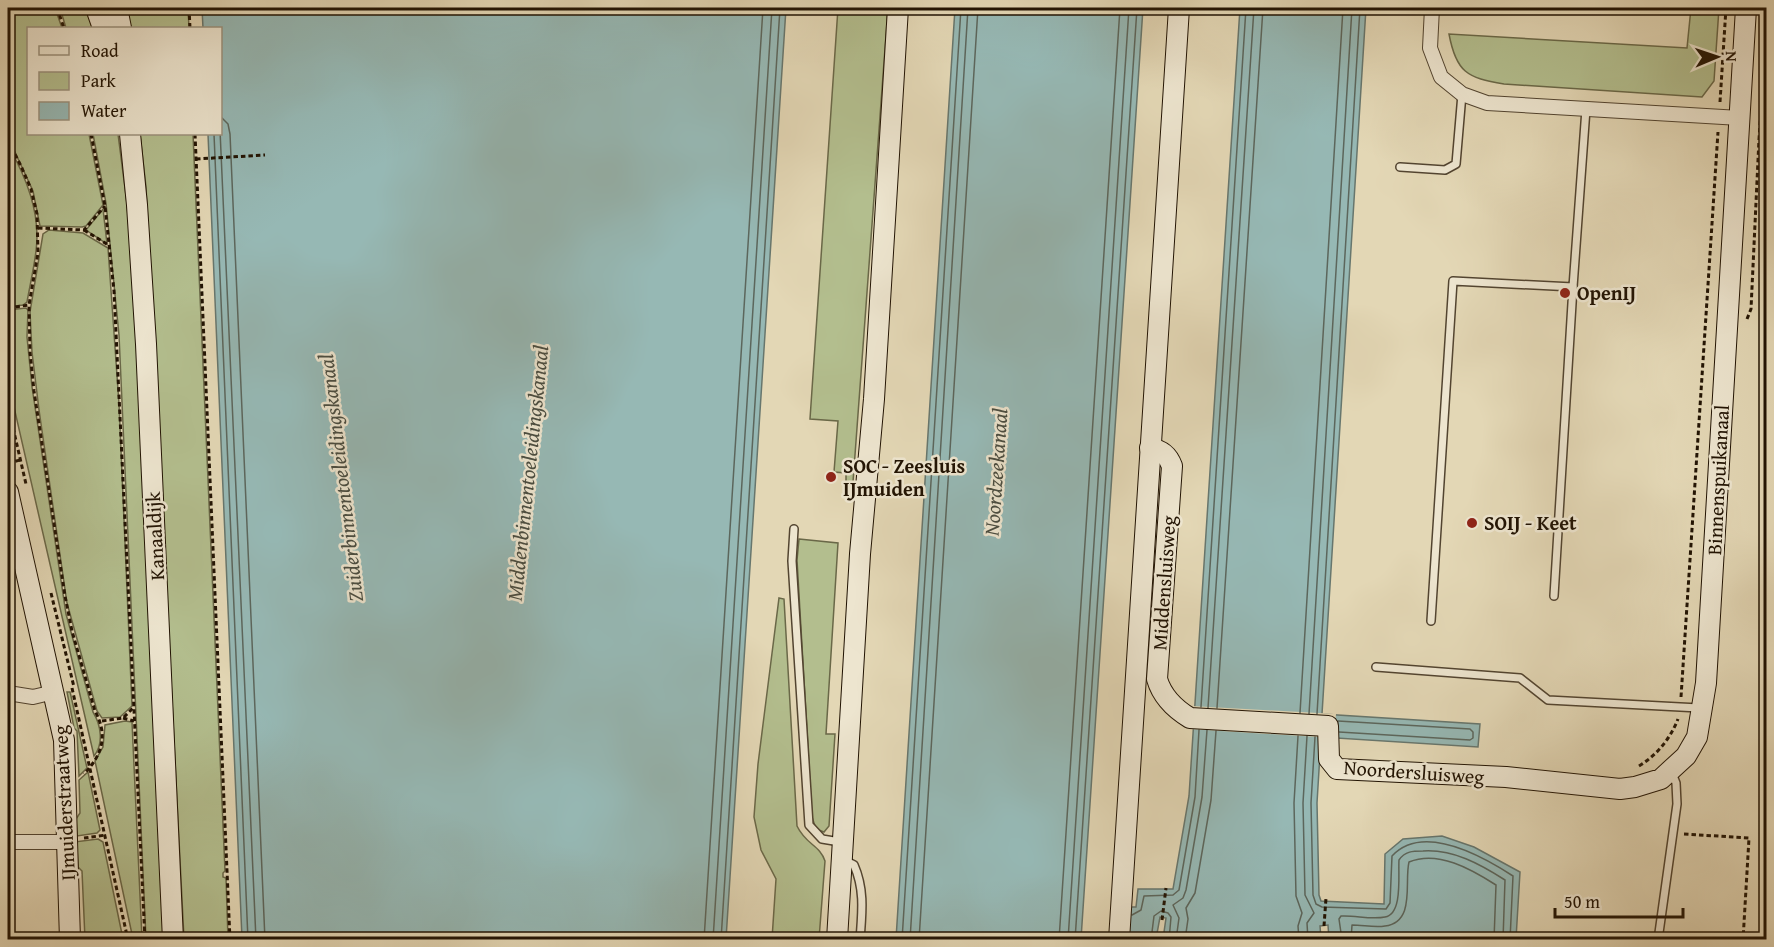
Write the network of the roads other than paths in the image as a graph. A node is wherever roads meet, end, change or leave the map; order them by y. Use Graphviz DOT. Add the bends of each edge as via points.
graph roads {
  1 [pos="96,8"];
  2 [pos="117,8"];
  3 [pos="897,8"];
  4 [pos="1179,8"];
  5 [pos="1432,8"];
  6 [pos="1746,8"];
  7 [pos="103,27"];
  8 [pos="121,27"];
  9 [pos="1462,94"];
  10 [pos="1586,109"];
  11 [pos="1740,118"];
  12 [pos="130,135"];
  13 [pos="1400,167"];
  14 [pos="1573,287"];
  15 [pos="1150,448"];
  16 [pos="8,492"];
  17 [pos="794,529"];
  18 [pos="1554,596"];
  19 [pos="1431,621"];
  20 [pos="1376,667"];
  21 [pos="54,692"];
  22 [pos="8,693"];
  23 [pos="1703,709"];
  24 [pos="1190,718"];
  25 [pos="1671,771"];
  26 [pos="8,842"];
  27 [pos="67,842"];
  28 [pos="842,851"];
  29 [pos="70,939"];
  30 [pos="173,939"];
  31 [pos="837,939"];
  32 [pos="860,939"];
  33 [pos="1119,939"];
  34 [pos="1658,939"];
  1 -- 7 [label="street"];
  2 -- 8 [label="street"];
  3 -- 28 [label="street"];
  4 -- 15 [label="street"];
  5 -- 9 [label="street" via="1430,48 1441,77"];
  6 -- 11 [label="street, Binnenspuikanaal"];
  9 -- 10 [label="street" via="1487,103"];
  9 -- 13 [label="lane" via="1456,164 1445,170"];
  10 -- 11 [label="street"];
  10 -- 14 [label="lane"];
  11 -- 23 [label="street, Binnenspuikanaal"];
  12 -- 30 [label="street, Kanaaldijk" via="146,344"];
  14 -- 18 [label="lane"];
  14 -- 19 [label="lane" via="1453,281"];
  15 -- 24 [label="street, Middensluisweg" via="1164,453 1172,466 1157,679 1160,690"];
  15 -- 33 [label="street"];
  16 -- 21 [label="street, IJmuiderstraatweg"];
  17 -- 28 [label="lane" via="792,561 809,825"];
  20 -- 23 [label="lane" via="1520,678 1548,700"];
  21 -- 22 [label="street" via="33,697"];
  21 -- 27 [label="street, IJmuiderstraatweg" via="64,740"];
  23 -- 25 [label="street, Binnenspuikanaal" via="1697,737"];
  24 -- 25 [label="street, Noordersluisweg" via="1328,726 1329,759 1337,769 1506,777 1620,789 1647,784"];
  25 -- 34 [label="lane" via="1677,795"];
  26 -- 27 [label="street"];
  27 -- 29 [label="street, IJmuiderstraatweg"];
  28 -- 31 [label="street"];
  28 -- 32 [label="lane" via="861,881"];
}
